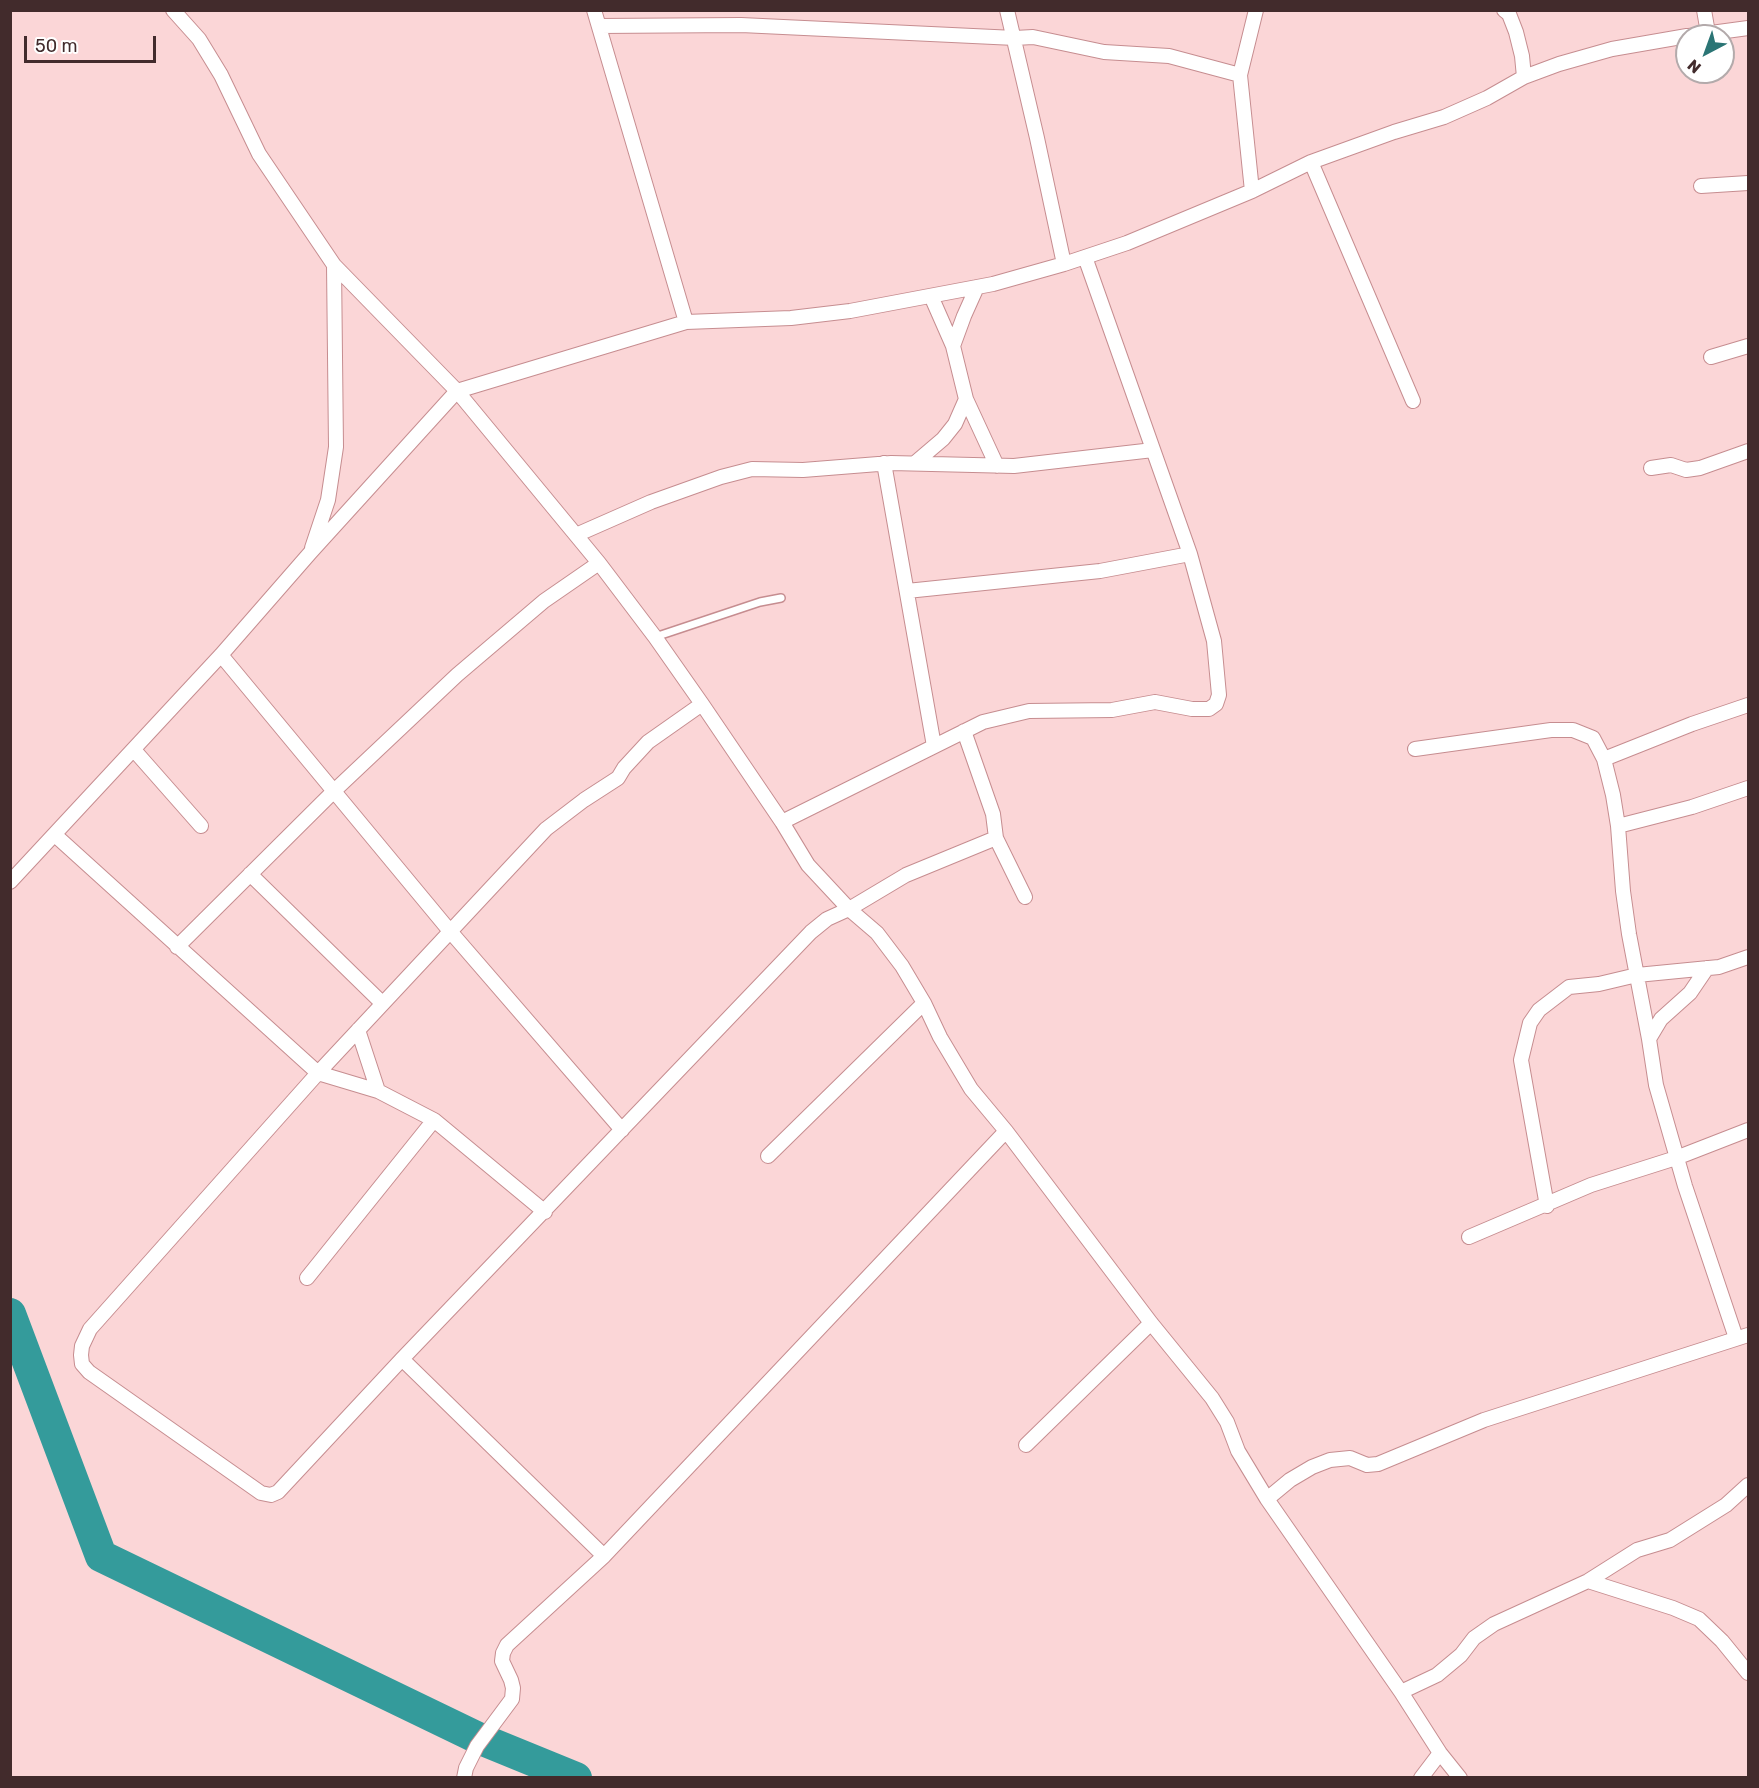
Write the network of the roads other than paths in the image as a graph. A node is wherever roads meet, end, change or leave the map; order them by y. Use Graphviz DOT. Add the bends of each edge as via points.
graph roads {
  1 [pos="594,10"];
  2 [pos="1007,10"];
  3 [pos="1256,10"];
  4 [pos="1504,10"];
  5 [pos="174,11"];
  6 [pos="599,26"];
  7 [pos="1015,38"];
  8 [pos="1675,38"];
  9 [pos="1240,75"];
  10 [pos="1524,77"];
  11 [pos="1311,162"];
  12 [pos="1749,183"];
  13 [pos="1701,186"];
  14 [pos="1252,191"];
  15 [pos="1085,257"];
  16 [pos="1064,264"];
  17 [pos="334,266"];
  18 [pos="977,287"];
  19 [pos="931,296"];
  20 [pos="686,322"];
  21 [pos="953,346"];
  22 [pos="1749,346"];
  23 [pos="1711,357"];
  24 [pos="457,391"];
  25 [pos="966,399"];
  26 [pos="1413,401"];
  27 [pos="1153,450"];
  28 [pos="1749,451"];
  29 [pos="916,462"];
  30 [pos="884,463"];
  31 [pos="997,466"];
  32 [pos="1652,468"];
  33 [pos="576,535"];
  34 [pos="310,553"];
  35 [pos="1190,554"];
  36 [pos="599,563"];
  37 [pos="907,591"];
  38 [pos="781,598"];
  39 [pos="655,637"];
  40 [pos="221,655"];
  41 [pos="702,704"];
  42 [pos="1749,705"];
  43 [pos="964,731"];
  44 [pos="934,746"];
  45 [pos="1414,748"];
  46 [pos="134,750"];
  47 [pos="1604,759"];
  48 [pos="1749,788"];
  49 [pos="334,791"];
  50 [pos="782,822"];
  51 [pos="201,826"];
  52 [pos="1618,826"];
  53 [pos="55,835"];
  54 [pos="996,838"];
  55 [pos="250,874"];
  56 [pos="10,882"];
  57 [pos="1025,897"];
  58 [pos="849,909"];
  59 [pos="449,930"];
  60 [pos="177,947"];
  61 [pos="1749,957"];
  62 [pos="1707,968"];
  63 [pos="1637,975"];
  64 [pos="382,1003"];
  65 [pos="924,1003"];
  66 [pos="358,1030"];
  67 [pos="1649,1038"];
  68 [pos="318,1073"];
  69 [pos="378,1091"];
  70 [pos="434,1120"];
  71 [pos="622,1130"];
  72 [pos="1749,1130"];
  73 [pos="1006,1131"];
  74 [pos="768,1156"];
  75 [pos="1676,1158"];
  76 [pos="1547,1206"];
  77 [pos="545,1212"];
  78 [pos="1469,1237"];
  79 [pos="307,1278"];
  80 [pos="1151,1323"];
  81 [pos="1742,1337"];
  82 [pos="402,1359"];
  83 [pos="1026,1445"];
  84 [pos="1749,1485"];
  85 [pos="1267,1499"];
  86 [pos="604,1556"];
  87 [pos="1587,1581"];
  88 [pos="1749,1673"];
  89 [pos="1401,1692"];
  90 [pos="1440,1753"];
  91 [pos="464,1778"];
  92 [pos="1422,1778"];
  93 [pos="1460,1778"];
  1 -- 6 [label="street"];
  2 -- 7 [label="street"];
  3 -- 9 [label="street"];
  4 -- 10 [label="street" via="1516,32"];
  5 -- 17 [label="street" via="200,39 259,154"];
  6 -- 7 [label="street" via="741,25"];
  6 -- 20 [label="street"];
  7 -- 9 [label="street" via="1033,37 1104,52 1169,56"];
  7 -- 16 [label="street"];
  8 -- 10 [label="street" via="1612,50"];
  9 -- 14 [label="street"];
  10 -- 11 [label="street" via="1444,117"];
  11 -- 14 [label="street"];
  11 -- 26 [label="street"];
  12 -- 13 [label="street"];
  14 -- 15 [label="street"];
  15 -- 16 [label="street"];
  15 -- 27 [label="street"];
  16 -- 18 [label="street"];
  17 -- 24 [label="street"];
  17 -- 34 [label="street" via="336,447 328,500"];
  18 -- 19 [label="street"];
  18 -- 21 [label="street"];
  19 -- 20 [label="street" via="791,318"];
  19 -- 21 [label="street"];
  20 -- 24 [label="street"];
  21 -- 25 [label="street"];
  22 -- 23 [label="street"];
  24 -- 33 [label="street"];
  24 -- 34 [label="street"];
  25 -- 29 [label="street" via="955,424"];
  25 -- 31 [label="street"];
  27 -- 31 [label="street"];
  27 -- 35 [label="street"];
  28 -- 32 [label="street" via="1700,468"];
  29 -- 30 [label="street"];
  29 -- 31 [label="street"];
  30 -- 33 [label="street" via="803,470 752,469 651,502"];
  30 -- 37 [label="street"];
  33 -- 36 [label="street"];
  34 -- 40 [label="street"];
  35 -- 37 [label="street" via="1101,572"];
  35 -- 43 [label="street" via="1214,641 1219,695 1216,704 1209,709 1155,702 1112,710 1029,711 983,722"];
  36 -- 39 [label="street"];
  36 -- 49 [label="street" via="544,601 466,668"];
  37 -- 44 [label="street"];
  38 -- 39 [label="lane"];
  39 -- 41 [label="street"];
  40 -- 46 [label="street"];
  40 -- 49 [label="street"];
  41 -- 50 [label="street"];
  41 -- 59 [label="street" via="648,742 618,778 546,829"];
  42 -- 47 [label="street"];
  43 -- 44 [label="street"];
  43 -- 54 [label="street" via="993,814"];
  44 -- 50 [label="street"];
  45 -- 47 [label="street" via="1573,730 1593,738"];
  46 -- 51 [label="street"];
  46 -- 53 [label="street"];
  47 -- 52 [label="street"];
  48 -- 52 [label="street"];
  49 -- 55 [label="street"];
  49 -- 59 [label="street"];
  50 -- 58 [label="street" via="808,865"];
  52 -- 63 [label="street" via="1623,891"];
  53 -- 56 [label="street"];
  53 -- 60 [label="street"];
  54 -- 57 [label="street"];
  54 -- 58 [label="street" via="906,875"];
  55 -- 60 [label="street"];
  55 -- 64 [label="street"];
  58 -- 65 [label="street" via="877,933"];
  58 -- 71 [label="street" via="827,919 811,933"];
  59 -- 64 [label="street"];
  59 -- 71 [label="street"];
  60 -- 68 [label="street"];
  61 -- 62 [label="street"];
  62 -- 63 [label="street"];
  62 -- 67 [label="street" via="1690,993 1660,1019"];
  63 -- 67 [label="street"];
  63 -- 76 [label="street" via="1569,987 1539,1010 1530,1023 1521,1060"];
  64 -- 66 [label="street"];
  65 -- 73 [label="street" via="971,1089"];
  65 -- 74 [label="street"];
  66 -- 68 [label="street"];
  66 -- 69 [label="street"];
  67 -- 75 [label="street" via="1656,1085"];
  68 -- 69 [label="street"];
  68 -- 82 [label="street" via="90,1329 82,1346 82,1364 104,1384 261,1494 271,1495 290,1480"];
  69 -- 70 [label="street"];
  70 -- 77 [label="street"];
  70 -- 79 [label="street"];
  71 -- 77 [label="street"];
  72 -- 75 [label="street"];
  73 -- 80 [label="street"];
  73 -- 86 [label="street"];
  75 -- 76 [label="street" via="1591,1185"];
  75 -- 81 [label="street"];
  76 -- 78 [label="street"];
  77 -- 82 [label="street"];
  80 -- 83 [label="street"];
  80 -- 85 [label="street" via="1212,1398"];
  81 -- 85 [label="street" via="1484,1420 1377,1464 1367,1465 1350,1458 1330,1460 1290,1480"];
  82 -- 86 [label="street"];
  84 -- 87 [label="street" via="1701,1522 1670,1540 1637,1550"];
  85 -- 89 [label="street"];
  86 -- 91 [label="street" via="507,1646 502,1661 511,1680 512,1699 477,1746"];
  87 -- 88 [label="street" via="1699,1619"];
  87 -- 89 [label="street" via="1494,1623 1437,1675"];
  89 -- 90 [label="street"];
  90 -- 92 [label="street"];
  90 -- 93 [label="street"];
}
